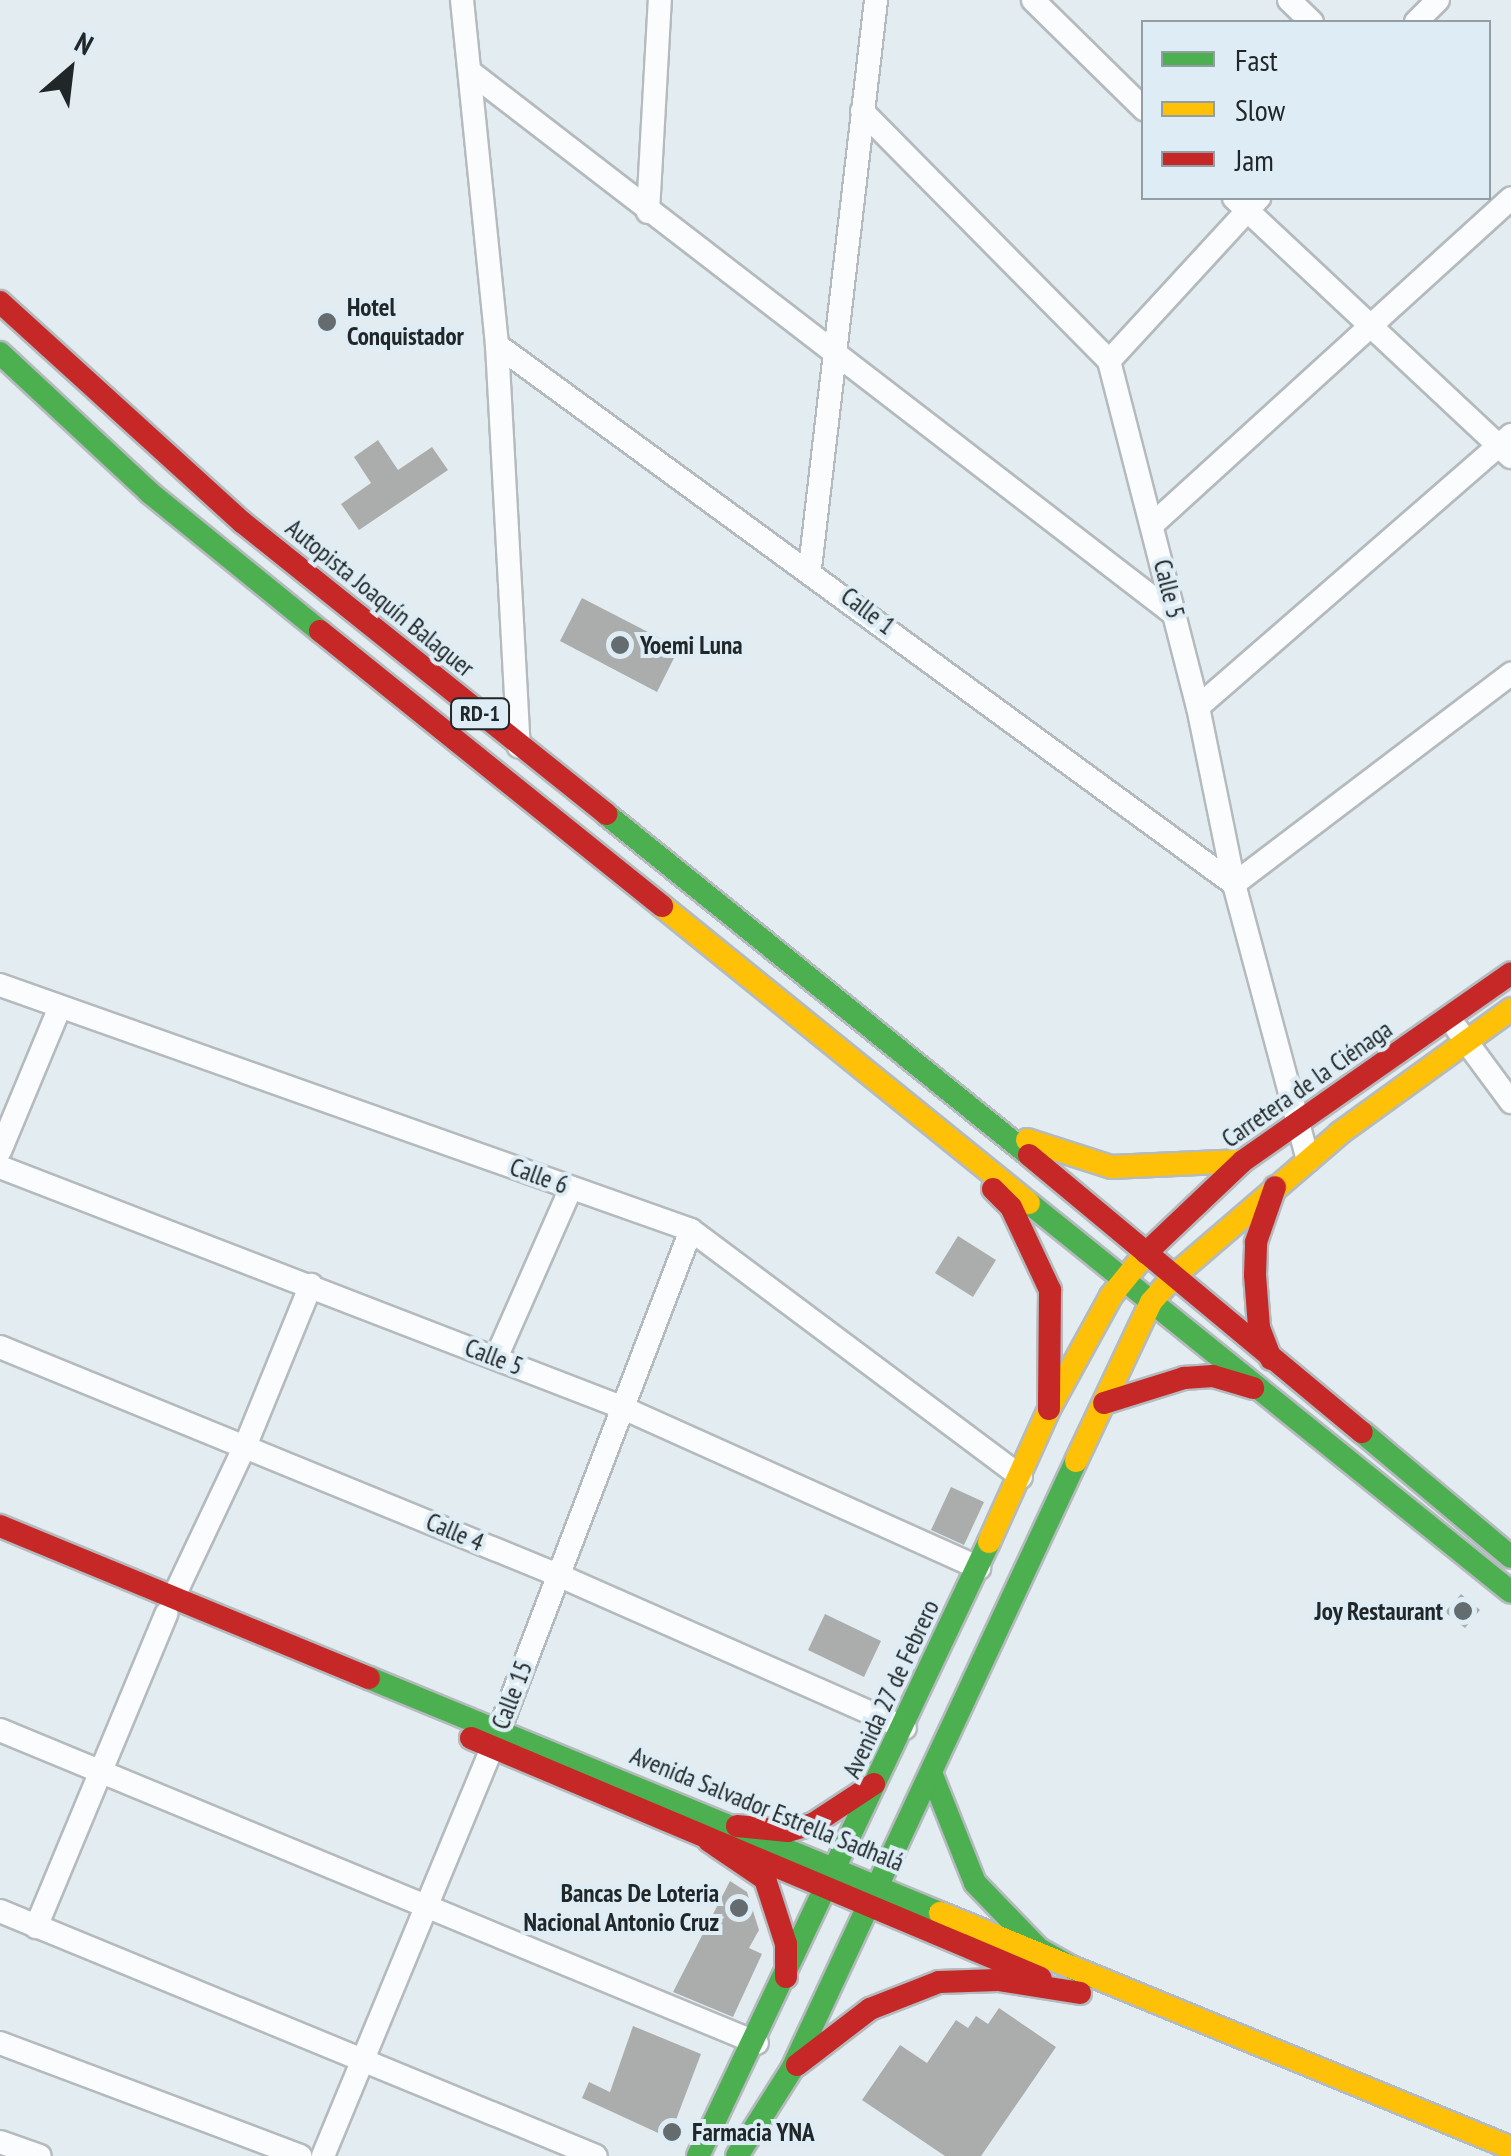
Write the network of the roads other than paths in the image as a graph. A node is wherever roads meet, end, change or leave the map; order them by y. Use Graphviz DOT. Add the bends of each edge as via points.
graph roads {
  1 [pos="462,0"];
  2 [pos="660,0"];
  3 [pos="876,0"];
  4 [pos="1033,0"];
  5 [pos="1289,0"];
  6 [pos="1438,0"];
  7 [pos="1310,20"];
  8 [pos="1418,20"];
  9 [pos="472,74"];
  10 [pos="1141,106"];
  11 [pos="862,111"];
  12 [pos="1511,198"];
  13 [pos="1246,202"];
  14 [pos="648,212"];
  15 [pos="0,302"];
  16 [pos="1370,326"];
  17 [pos="497,345"];
  18 [pos="0,353"];
  19 [pos="836,354"];
  20 [pos="1109,360"];
  21 [pos="1507,446"];
  22 [pos="1152,524"];
  23 [pos="810,568"];
  24 [pos="1175,615"];
  25 [pos="1511,674"];
  26 [pos="1198,707"];
  27 [pos="519,746"];
  28 [pos="1234,884"];
  29 [pos="1511,973"];
  30 [pos="0,985"];
  31 [pos="60,1007"];
  32 [pos="1511,1010"];
  33 [pos="1449,1018"];
  34 [pos="1466,1043"];
  35 [pos="882,1082"];
  36 [pos="1511,1102"];
  37 [pos="974,1109"];
  38 [pos="1296,1123"];
  39 [pos="0,1150"];
  40 [pos="1308,1160"];
  41 [pos="1243,1161"];
  42 [pos="0,1167"];
  43 [pos="1275,1187"];
  44 [pos="571,1188"];
  45 [pos="692,1230"];
  46 [pos="1146,1253"];
  47 [pos="1174,1276"];
  48 [pos="1123,1279"];
  49 [pos="311,1285"];
  50 [pos="1151,1302"];
  51 [pos="0,1348"];
  52 [pos="496,1358"];
  53 [pos="1271,1359"];
  54 [pos="1264,1391"];
  55 [pos="1104,1403"];
  56 [pos="621,1407"];
  57 [pos="1048,1408"];
  58 [pos="246,1444"];
  59 [pos="1020,1477"];
  60 [pos="0,1526"];
  61 [pos="0,1547"];
  62 [pos="1511,1557"];
  63 [pos="979,1568"];
  64 [pos="558,1575"];
  65 [pos="1511,1592"];
  66 [pos="170,1605"];
  67 [pos="905,1728"];
  68 [pos="0,1730"];
  69 [pos="496,1738"];
  70 [pos="104,1770"];
  71 [pos="932,1775"];
  72 [pos="879,1780"];
  73 [pos="737,1826"];
  74 [pos="709,1840"];
  75 [pos="839,1866"];
  76 [pos="880,1884"];
  77 [pos="827,1892"];
  78 [pos="426,1904"];
  79 [pos="868,1908"];
  80 [pos="0,1912"];
  81 [pos="36,1927"];
  82 [pos="786,1978"];
  83 [pos="1084,1985"];
  84 [pos="0,2043"];
  85 [pos="757,2043"];
  86 [pos="360,2057"];
  87 [pos="792,2069"];
  88 [pos="0,2142"];
  89 [pos="1511,2148"];
  90 [pos="40,2156"];
  91 [pos="300,2156"];
  92 [pos="323,2156"];
  93 [pos="596,2156"];
  94 [pos="698,2156"];
  95 [pos="738,2156"];
  96 [pos="1479,2156"];
  1 -- 9 [label="street"];
  2 -- 14 [label="street"];
  3 -- 11 [label="street"];
  4 -- 10 [label="street"];
  5 -- 7 [label="street"];
  6 -- 8 [label="street"];
  9 -- 14 [label="street"];
  9 -- 17 [label="street"];
  11 -- 19 [label="street"];
  11 -- 20 [label="street"];
  12 -- 16 [label="street"];
  13 -- 16 [label="street"];
  13 -- 20 [label="street"];
  14 -- 19 [label="street"];
  15 -- 27 [label="main road, Autopista Joaquín Balaguer / RD-1" via="155,448"];
  16 -- 21 [label="street"];
  16 -- 22 [label="street"];
  17 -- 23 [label="street, Calle 1"];
  17 -- 27 [label="street"];
  18 -- 35 [label="main road, RD-1" via="150,493"];
  19 -- 23 [label="street"];
  19 -- 24 [label="street"];
  20 -- 22 [label="street, Calle 5"];
  21 -- 26 [label="street"];
  22 -- 24 [label="street, Calle 5"];
  23 -- 28 [label="street, Calle 1"];
  24 -- 26 [label="street, Calle 5"];
  25 -- 28 [label="street"];
  26 -- 28 [label="street, Calle 5"];
  27 -- 37 [label="main road, Autopista Joaquín Balaguer / RD-1"];
  28 -- 38 [label="street, Calle 5"];
  29 -- 33 [label="main road, Carretera de la Ciénaga"];
  30 -- 31 [label="street, Calle 6"];
  31 -- 39 [label="street"];
  31 -- 44 [label="street, Calle 6"];
  32 -- 34 [label="main road"];
  33 -- 34 [label="street"];
  33 -- 38 [label="main road, Carretera de la Ciénaga"];
  34 -- 36 [label="street"];
  34 -- 40 [label="main road"];
  35 -- 48 [label="main road"];
  35 -- 57 [label="main road" via="1010,1206 1050,1290"];
  37 -- 41 [label="main road" via="1086,1163 1146,1168"];
  37 -- 46 [label="main road"];
  38 -- 40 [label="street, Calle 5"];
  38 -- 41 [label="main road, Carretera de la Ciénaga"];
  40 -- 43 [label="main road"];
  41 -- 46 [label="main road, Carretera de la Ciénaga"];
  42 -- 49 [label="street, Calle 5"];
  43 -- 47 [label="main road"];
  43 -- 53 [label="main road" via="1256,1242 1255,1275 1259,1327"];
  44 -- 45 [label="street, Calle 6"];
  44 -- 52 [label="street"];
  45 -- 56 [label="street, Calle 15"];
  45 -- 59 [label="street, Calle 6"];
  46 -- 47 [label="main road"];
  46 -- 48 [label="main road, Avenida 27 de Febrero"];
  47 -- 50 [label="main road"];
  47 -- 53 [label="main road"];
  48 -- 50 [label="main road"];
  48 -- 57 [label="main road, Avenida 27 de Febrero"];
  49 -- 52 [label="street, Calle 5"];
  49 -- 58 [label="street"];
  50 -- 54 [label="main road"];
  50 -- 55 [label="main road"];
  51 -- 58 [label="street, Calle 4"];
  52 -- 56 [label="street, Calle 5"];
  53 -- 62 [label="main road"];
  54 -- 55 [label="main road" via="1213,1376 1155,1382"];
  54 -- 65 [label="main road"];
  55 -- 71 [label="main road"];
  56 -- 63 [label="street, Calle 5"];
  56 -- 64 [label="street, Calle 15"];
  57 -- 59 [label="main road, Avenida 27 de Febrero"];
  58 -- 64 [label="street, Calle 4"];
  58 -- 66 [label="street"];
  59 -- 63 [label="main road, Avenida 27 de Febrero"];
  60 -- 66 [label="main road, Avenida Salvador Estrella Sadhalá"];
  61 -- 66 [label="main road, Avenida Salvador Estrella Sadhalá"];
  63 -- 67 [label="main road, Avenida 27 de Febrero"];
  64 -- 67 [label="street, Calle 4"];
  64 -- 69 [label="street, Calle 15"];
  66 -- 69 [label="main road, Avenida Salvador Estrella Sadhalá"];
  66 -- 70 [label="street"];
  67 -- 72 [label="main road, Avenida 27 de Febrero"];
  68 -- 70 [label="street"];
  69 -- 73 [label="main road, Avenida Salvador Estrella Sadhalá"];
  69 -- 74 [label="main road, Avenida Salvador Estrella Sadhalá"];
  69 -- 78 [label="street, Calle 15"];
  70 -- 78 [label="street"];
  70 -- 81 [label="street"];
  71 -- 76 [label="main road"];
  71 -- 83 [label="main road" via="975,1883"];
  72 -- 73 [label="main road" via="813,1824 788,1831"];
  72 -- 75 [label="main road, Avenida 27 de Febrero"];
  73 -- 75 [label="main road, Avenida Salvador Estrella Sadhalá"];
  74 -- 77 [label="main road, Avenida Salvador Estrella Sadhalá"];
  74 -- 82 [label="main road" via="764,1880 786,1944"];
  75 -- 76 [label="main road, Avenida Salvador Estrella Sadhalá"];
  75 -- 77 [label="main road, Avenida 27 de Febrero"];
  76 -- 79 [label="main road"];
  76 -- 83 [label="main road, Avenida Salvador Estrella Sadhalá"];
  77 -- 79 [label="main road, Avenida Salvador Estrella Sadhalá"];
  77 -- 82 [label="main road, Avenida 27 de Febrero"];
  78 -- 85 [label="street"];
  78 -- 86 [label="street, Calle 15"];
  79 -- 83 [label="main road, Avenida Salvador Estrella Sadhalá"];
  79 -- 87 [label="main road"];
  80 -- 81 [label="street"];
  81 -- 86 [label="street"];
  82 -- 85 [label="main road, Avenida 27 de Febrero"];
  83 -- 87 [label="main road" via="940,1982 870,2009"];
  83 -- 89 [label="main road, Avenida Salvador Estrella Sadhalá"];
  83 -- 96 [label="main road, Avenida Salvador Estrella Sadhalá"];
  84 -- 91 [label="street"];
  85 -- 94 [label="main road, Avenida 27 de Febrero"];
  86 -- 92 [label="street, Calle 15"];
  86 -- 93 [label="street"];
  87 -- 95 [label="main road"];
  88 -- 90 [label="street"];
}
